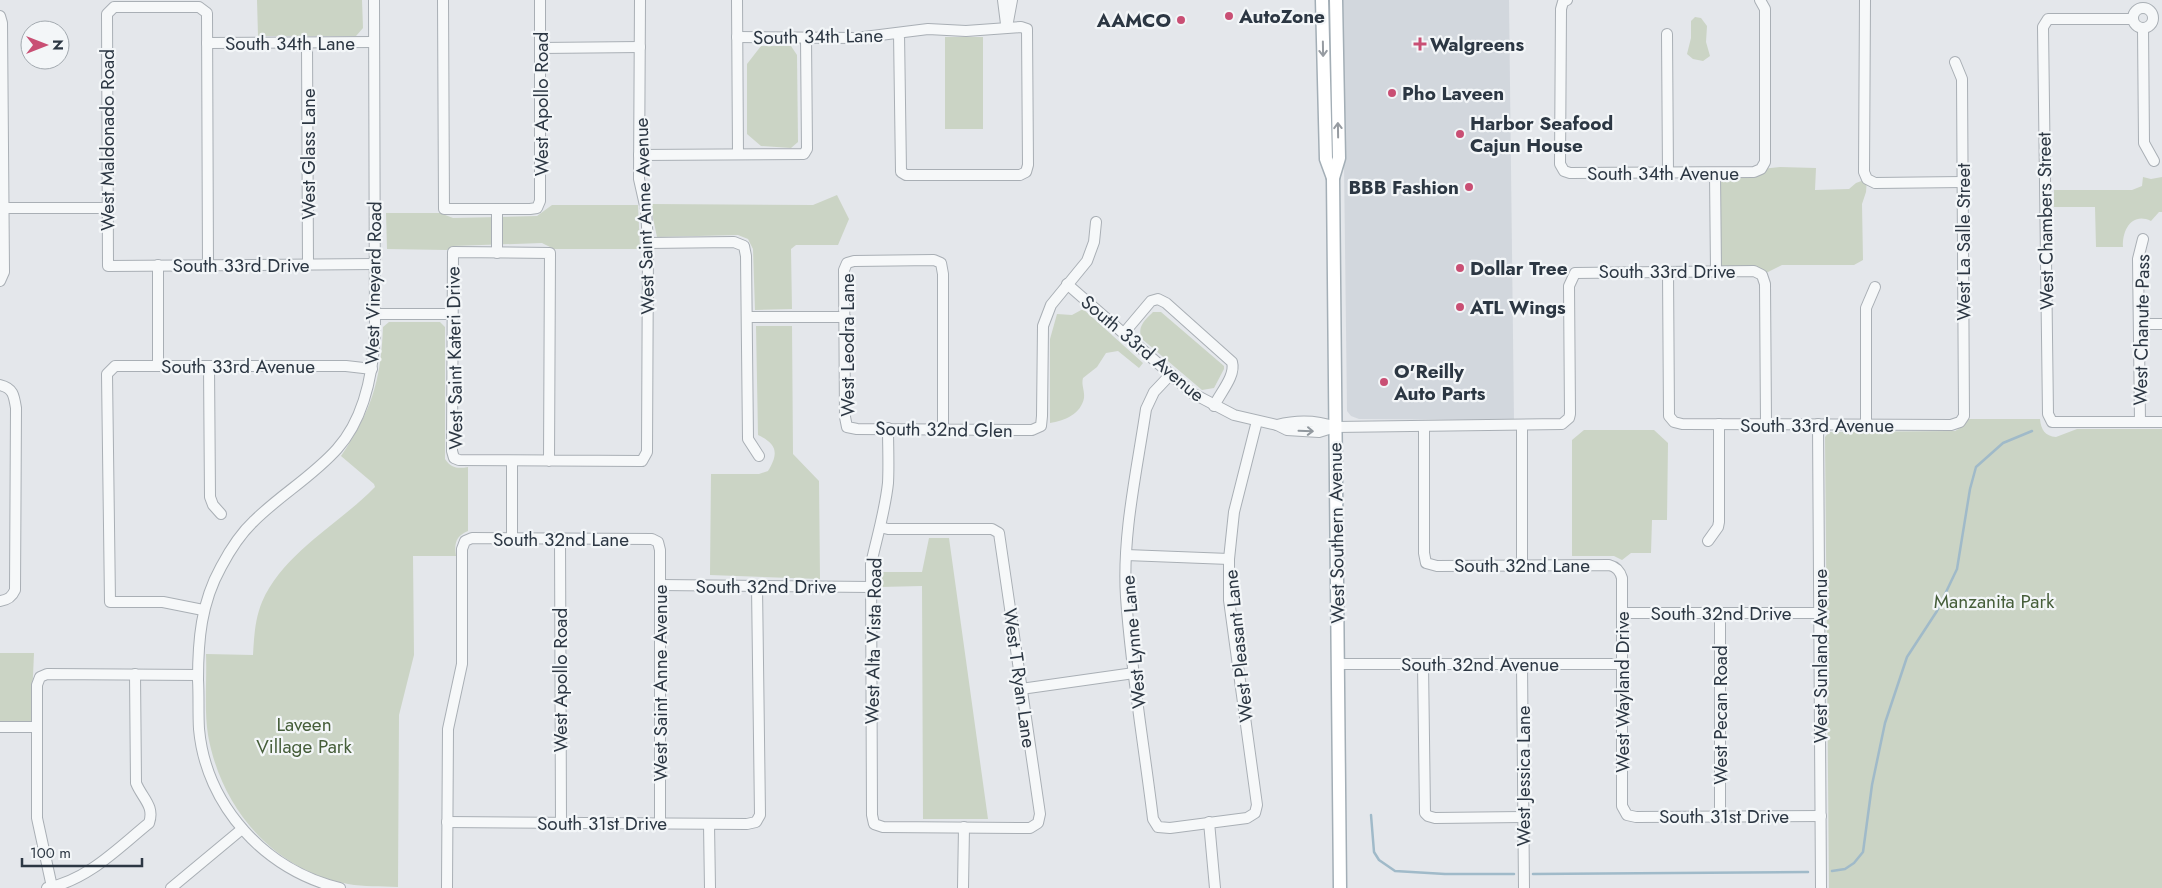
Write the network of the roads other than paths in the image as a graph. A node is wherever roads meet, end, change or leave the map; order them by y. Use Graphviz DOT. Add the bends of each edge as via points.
graph roads {
  1 [pos="374,0"];
  2 [pos="444,0"];
  3 [pos="540,0"];
  4 [pos="640,0"];
  5 [pos="737,0"];
  6 [pos="1003,0"];
  7 [pos="1012,0"];
  8 [pos="1322,0"];
  9 [pos="1336,0"];
  10 [pos="1760,0"];
  11 [pos="1865,0"];
  12 [pos="1565,1"];
  13 [pos="162,3"];
  14 [pos="2136,10"];
  15 [pos="2153,12"];
  16 [pos="107,14"];
  17 [pos="0,16"];
  18 [pos="1007,27"];
  19 [pos="2143,28"];
  20 [pos="899,33"];
  21 [pos="1667,34"];
  22 [pos="737,37"];
  23 [pos="806,38"];
  24 [pos="374,42"];
  25 [pos="207,43"];
  26 [pos="307,43"];
  27 [pos="640,46"];
  28 [pos="541,48"];
  29 [pos="1954,62"];
  30 [pos="1,108"];
  31 [pos="738,154"];
  32 [pos="639,155"];
  33 [pos="2154,160"];
  34 [pos="1668,174"];
  35 [pos="1715,174"];
  36 [pos="1333,178"];
  37 [pos="1963,182"];
  38 [pos="2,208"];
  39 [pos="106,208"];
  40 [pos="497,209"];
  41 [pos="1096,222"];
  42 [pos="2143,239"];
  43 [pos="648,243"];
  44 [pos="496,253"];
  45 [pos="308,264"];
  46 [pos="375,264"];
  47 [pos="158,265"];
  48 [pos="208,265"];
  49 [pos="108,266"];
  50 [pos="1716,271"];
  51 [pos="1668,272"];
  52 [pos="0,281"];
  53 [pos="1067,284"];
  54 [pos="1876,288"];
  55 [pos="375,314"];
  56 [pos="452,314"];
  57 [pos="747,317"];
  58 [pos="845,317"];
  59 [pos="2139,324"];
  60 [pos="2162,324"];
  61 [pos="1124,334"];
  62 [pos="158,366"];
  63 [pos="209,366"];
  64 [pos="372,369"];
  65 [pos="1171,374"];
  66 [pos="0,385"];
  67 [pos="1214,406"];
  68 [pos="1257,422"];
  69 [pos="1566,422"];
  70 [pos="1960,422"];
  71 [pos="2140,422"];
  72 [pos="2162,422"];
  73 [pos="1719,424"];
  74 [pos="1766,424"];
  75 [pos="1818,424"];
  76 [pos="1522,425"];
  77 [pos="1866,425"];
  78 [pos="848,426"];
  79 [pos="1336,427"];
  80 [pos="1424,427"];
  81 [pos="888,428"];
  82 [pos="942,429"];
  83 [pos="759,456"];
  84 [pos="512,461"];
  85 [pos="549,462"];
  86 [pos="221,514"];
  87 [pos="880,527"];
  88 [pos="512,538"];
  89 [pos="560,538"];
  90 [pos="1708,541"];
  91 [pos="658,542"];
  92 [pos="1126,555"];
  93 [pos="1229,559"];
  94 [pos="1522,565"];
  95 [pos="1618,568"];
  96 [pos="660,585"];
  97 [pos="757,586"];
  98 [pos="871,586"];
  99 [pos="0,601"];
  100 [pos="203,610"];
  101 [pos="1622,613"];
  102 [pos="1720,613"];
  103 [pos="1820,613"];
  104 [pos="1338,664"];
  105 [pos="1423,664"];
  106 [pos="1522,664"];
  107 [pos="1622,664"];
  108 [pos="1134,673"];
  109 [pos="134,674"];
  110 [pos="198,675"];
  111 [pos="1021,689"];
  112 [pos="0,727"];
  113 [pos="36,727"];
  114 [pos="1627,815"];
  115 [pos="1720,816"];
  116 [pos="1821,816"];
  117 [pos="1523,817"];
  118 [pos="447,822"];
  119 [pos="561,822"];
  120 [pos="1209,822"];
  121 [pos="660,824"];
  122 [pos="709,824"];
  123 [pos="964,828"];
  124 [pos="242,829"];
  125 [pos="49,888"];
  126 [pos="171,888"];
  127 [pos="340,888"];
  128 [pos="447,888"];
  129 [pos="710,888"];
  130 [pos="963,888"];
  131 [pos="1216,888"];
  132 [pos="1340,888"];
  133 [pos="1524,888"];
  134 [pos="1822,888"];
  1 -- 24 [label="street, West Vineyard Road"];
  2 -- 40 [label="street" via="444,209"];
  3 -- 28 [label="street, West Apollo Road"];
  4 -- 27 [label="street, West Saint Anne Avenue"];
  5 -- 22 [label="street"];
  6 -- 18 [label="street"];
  7 -- 18 [label="street"];
  8 -- 36 [label="main road, West Southern Avenue, one-way" via="1326,159"];
  36 -- 9 [label="main road, West Southern Avenue, one-way" via="1338,158"];
  10 -- 35 [label="street, South 34th Avenue" via="1765,8 1765,162 1754,172"];
  11 -- 37 [label="street" via="1864,172 1867,179 1875,183"];
  12 -- 34 [label="street, South 34th Avenue" via="1561,9 1560,164 1564,171"];
  13 -- 16 [label="street, South 34th Lane" via="114,7"];
  13 -- 25 [label="street, South 34th Lane" via="199,7 207,13"];
  14 -- 15 [label="street" via="2142,8"];
  14 -- 19 [label="street" via="2137,26"];
  14 -- 71 [label="street, West Chambers Street" via="2048,19 2043,27 2048,414 2052,422"];
  15 -- 19 [label="street" via="2150,24"];
  16 -- 39 [label="street, West Maldonado Road"];
  17 -- 30 [label="street"];
  18 -- 20 [label="street, South 34th Lane"];
  18 -- 20 [label="street, South 34th Lane" via="1027,29 1028,165 1026,172 1020,174 906,175 901,172"];
  19 -- 33 [label="street" via="2144,143"];
  20 -- 23 [label="street, South 34th Lane" via="856,38"];
  21 -- 34 [label="street"];
  22 -- 23 [label="street, South 34th Lane"];
  22 -- 31 [label="street"];
  23 -- 31 [label="street" via="807,149 804,154"];
  24 -- 26 [label="street, South 34th Lane"];
  24 -- 46 [label="street, West Vineyard Road"];
  25 -- 26 [label="street, South 34th Lane"];
  25 -- 48 [label="street"];
  26 -- 45 [label="street, West Glass Lane"];
  27 -- 28 [label="street"];
  27 -- 32 [label="street, West Saint Anne Avenue"];
  28 -- 40 [label="street, West Apollo Road" via="540,201 537,208"];
  29 -- 37 [label="street, West La Salle Street" via="1962,79"];
  30 -- 38 [label="street"];
  31 -- 32 [label="street"];
  32 -- 43 [label="street, West Saint Anne Avenue"];
  34 -- 35 [label="street, South 34th Avenue"];
  35 -- 50 [label="street"];
  36 -- 79 [label="main road, West Southern Avenue"];
  37 -- 70 [label="street, West La Salle Street" via="1964,416"];
  38 -- 39 [label="street"];
  38 -- 52 [label="street" via="4,272"];
  39 -- 49 [label="street, West Maldonado Road"];
  40 -- 44 [label="street"];
  41 -- 53 [label="street" via="1094,242 1087,261"];
  42 -- 59 [label="street, West Chanute Pass" via="2138,259"];
  43 -- 57 [label="street" via="734,242 744,246"];
  43 -- 85 [label="street, West Saint Anne Avenue" via="647,452 642,461"];
  44 -- 56 [label="street, West Saint Kateri Drive" via="453,252"];
  44 -- 85 [label="street" via="550,253"];
  45 -- 46 [label="street, South 33rd Drive"];
  45 -- 48 [label="street, South 33rd Drive"];
  46 -- 55 [label="street, West Vineyard Road"];
  47 -- 48 [label="street, South 33rd Drive"];
  47 -- 49 [label="street, South 33rd Drive"];
  47 -- 62 [label="street"];
  50 -- 51 [label="street, South 33rd Drive"];
  50 -- 74 [label="street, South 33rd Drive" via="1754,271 1762,275 1766,284"];
  51 -- 69 [label="street, South 33rd Drive" via="1578,272 1572,276 1568,286 1570,414"];
  51 -- 73 [label="street, South 33rd Avenue" via="1669,416 1682,424"];
  53 -- 61 [label="street, South 33rd Avenue"];
  53 -- 82 [label="street, South 32nd Glen" via="1051,305 1043,326 1040,426 1032,430"];
  54 -- 77 [label="street" via="1866,308"];
  55 -- 56 [label="street"];
  55 -- 64 [label="street, West Vineyard Road"];
  56 -- 84 [label="street, West Saint Kateri Drive" via="454,458"];
  57 -- 58 [label="street"];
  57 -- 83 [label="street" via="748,440"];
  58 -- 78 [label="street, West Leodra Lane" via="845,417"];
  58 -- 82 [label="street, West Leodra Lane" via="844,270 847,263 934,260 941,263"];
  59 -- 60 [label="street"];
  59 -- 71 [label="street, West Chanute Pass"];
  61 -- 65 [label="street, South 33rd Avenue"];
  61 -- 67 [label="street" via="1151,301 1158,299 1166,303 1233,366"];
  62 -- 63 [label="street, South 33rd Avenue"];
  62 -- 100 [label="street, South 33rd Avenue" via="115,366 108,374 110,602 163,602"];
  63 -- 64 [label="street, South 33rd Avenue" via="346,366"];
  63 -- 86 [label="street" via="210,497"];
  64 -- 100 [label="street, West Vineyard Road" via="356,418 338,448 246,530 220,568"];
  65 -- 67 [label="street, South 33rd Avenue" via="1192,393"];
  65 -- 92 [label="street, West Lynne Lane" via="1154,392 1146,409"];
  66 -- 99 [label="street" via="14,394 16,408 15,590 12,596"];
  67 -- 68 [label="street, South 33rd Avenue"];
  68 -- 79 [label="street, South 33rd Avenue" via="1277,425 1319,422"];
  68 -- 93 [label="street, West Pleasant Lane" via="1234,512"];
  69 -- 76 [label="street, South 33rd Avenue"];
  70 -- 77 [label="street, South 33rd Avenue" via="1951,425"];
  71 -- 72 [label="street"];
  73 -- 74 [label="street, South 33rd Avenue"];
  73 -- 90 [label="street" via="1719,522"];
  74 -- 75 [label="street, South 33rd Avenue"];
  75 -- 77 [label="street, South 33rd Avenue"];
  75 -- 103 [label="street, West Sunland Avenue"];
  76 -- 80 [label="street, South 33rd Avenue"];
  76 -- 94 [label="street"];
  78 -- 81 [label="street, South 32nd Glen"];
  79 -- 80 [label="street, South 33rd Avenue"];
  79 -- 104 [label="main road, West Southern Avenue"];
  80 -- 94 [label="street, South 32nd Lane" via="1426,563 1437,566"];
  81 -- 82 [label="street, South 32nd Glen"];
  81 -- 87 [label="street, West Alta Vista Road" via="888,482"];
  84 -- 85 [label="street"];
  84 -- 88 [label="street"];
  87 -- 98 [label="street, West Alta Vista Road" via="871,564"];
  87 -- 111 [label="street, West T Ryan Lane" via="992,529 999,533"];
  88 -- 89 [label="street, South 32nd Lane"];
  88 -- 118 [label="street, South 32nd Lane" via="472,538 464,541 462,549 462,664 448,729"];
  89 -- 91 [label="street, South 32nd Lane" via="652,539"];
  89 -- 119 [label="street, West Apollo Road"];
  91 -- 96 [label="street, West Saint Anne Avenue"];
  92 -- 93 [label="street"];
  92 -- 108 [label="street, West Lynne Lane" via="1126,597"];
  93 -- 120 [label="street, West Pleasant Lane" via="1229,600 1257,805 1255,813 1247,818"];
  94 -- 95 [label="street, South 32nd Lane" via="1609,565"];
  95 -- 101 [label="street, West Wayland Drive" via="1622,578"];
  96 -- 97 [label="street, South 32nd Drive"];
  96 -- 121 [label="street, West Saint Anne Avenue"];
  97 -- 98 [label="street, South 32nd Drive"];
  97 -- 122 [label="street, South 31st Drive" via="760,815 756,822 747,824"];
  98 -- 123 [label="street, West Alta Vista Road" via="874,824 883,827"];
  100 -- 110 [label="street, West Vineyard Road"];
  101 -- 102 [label="street, South 32nd Drive"];
  101 -- 107 [label="street, West Wayland Drive"];
  102 -- 103 [label="street, South 32nd Drive"];
  102 -- 115 [label="street, West Pecan Road"];
  103 -- 116 [label="street, West Sunland Avenue"];
  104 -- 105 [label="street, South 32nd Avenue"];
  104 -- 132 [label="main road, West Southern Avenue"];
  105 -- 106 [label="street, South 32nd Avenue"];
  105 -- 117 [label="street" via="1424,808 1428,816"];
  106 -- 107 [label="street, South 32nd Avenue"];
  106 -- 117 [label="street, West Jessica Lane"];
  107 -- 114 [label="street, West Wayland Drive" via="1622,806"];
  108 -- 111 [label="street"];
  108 -- 120 [label="street, West Lynne Lane" via="1153,819 1158,827 1170,828"];
  109 -- 110 [label="street"];
  109 -- 113 [label="street" via="47,674 40,677 36,685"];
  109 -- 125 [label="street" via="136,783 150,807 149,823 97,866 74,880"];
  110 -- 124 [label="street, West Vineyard Road" via="199,730 207,765 223,802"];
  111 -- 123 [label="street, West T Ryan Lane" via="1040,814 1038,824 1030,828"];
  112 -- 113 [label="street"];
  113 -- 125 [label="street" via="37,818"];
  114 -- 115 [label="street, South 31st Drive"];
  115 -- 116 [label="street, South 31st Drive"];
  116 -- 134 [label="street, West Sunland Avenue"];
  117 -- 133 [label="street, West Jessica Lane"];
  118 -- 119 [label="street, South 31st Drive"];
  118 -- 128 [label="street"];
  119 -- 121 [label="street, South 31st Drive"];
  120 -- 131 [label="street"];
  121 -- 122 [label="street, South 31st Drive"];
  122 -- 129 [label="street"];
  123 -- 130 [label="street"];
  124 -- 126 [label="street"];
  124 -- 127 [label="street, West Vineyard Road" via="258,847 275,859 314,881"];
}
